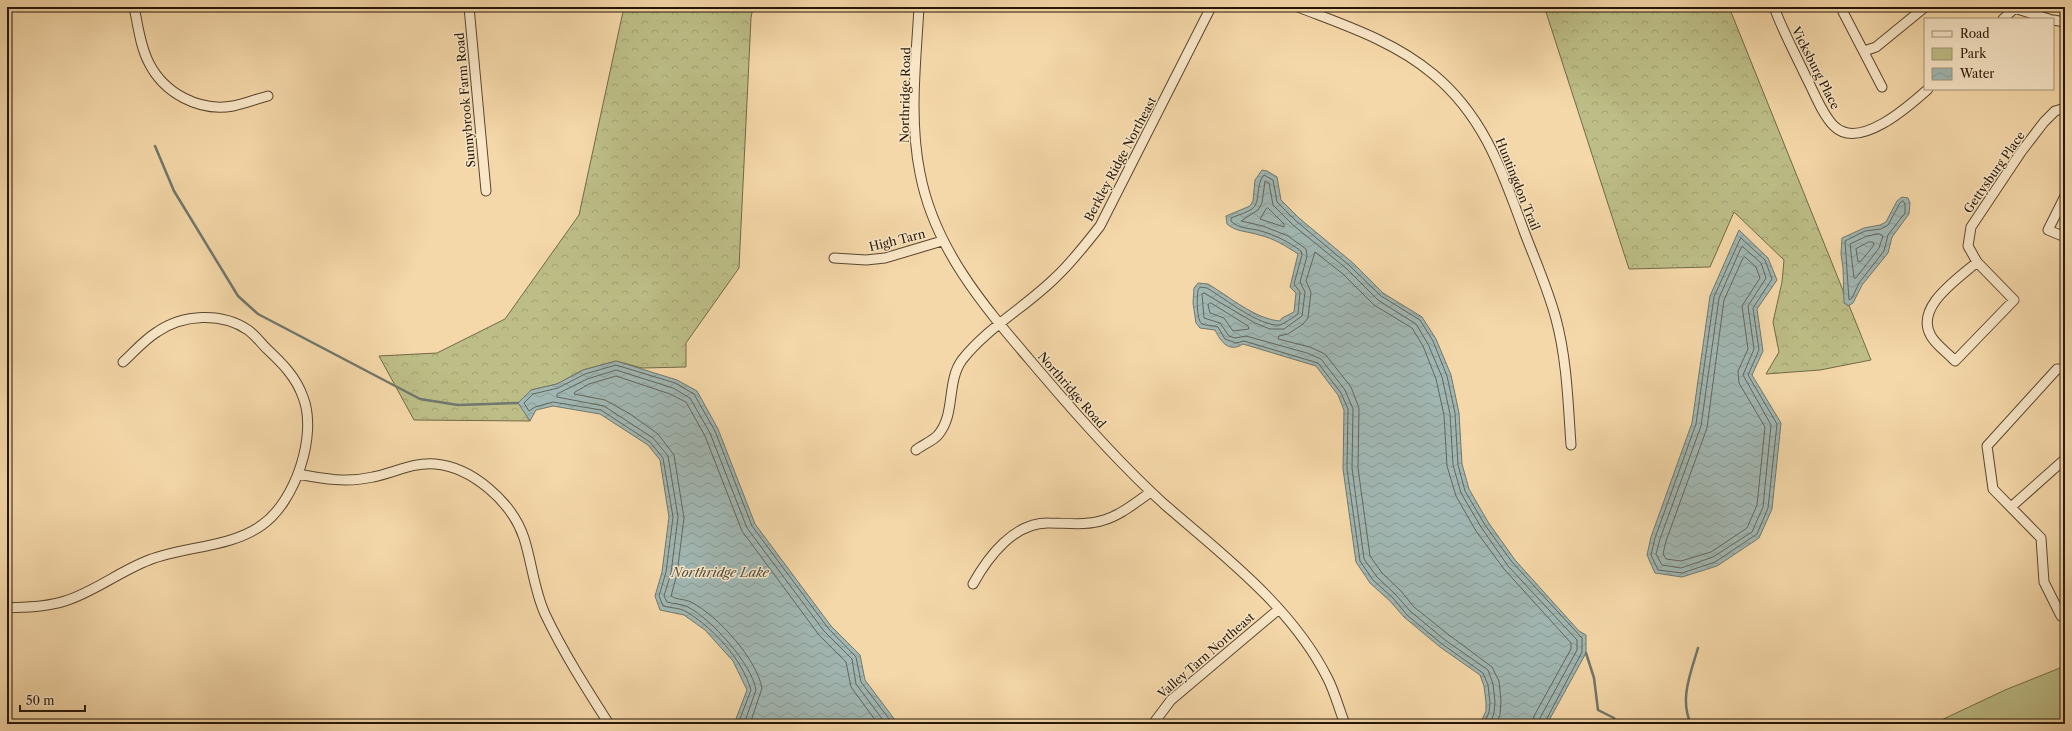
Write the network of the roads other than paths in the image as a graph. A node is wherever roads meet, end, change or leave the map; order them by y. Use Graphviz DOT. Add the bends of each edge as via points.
graph roads {
  1 [pos="134,7"];
  2 [pos="469,7"];
  3 [pos="919,7"];
  4 [pos="1211,7"];
  5 [pos="1298,7"];
  6 [pos="1774,7"];
  7 [pos="1844,7"];
  8 [pos="1925,7"];
  9 [pos="2013,8"];
  10 [pos="2004,18"];
  11 [pos="2046,18"];
  12 [pos="2054,20"];
  13 [pos="2065,22"];
  14 [pos="1864,51"];
  15 [pos="1882,87"];
  16 [pos="1927,90"];
  17 [pos="268,96"];
  18 [pos="2065,108"];
  19 [pos="486,191"];
  20 [pos="2065,196"];
  21 [pos="2065,237"];
  22 [pos="942,241"];
  23 [pos="834,258"];
  24 [pos="1977,262"];
  25 [pos="1000,325"];
  26 [pos="124,362"];
  27 [pos="2065,369"];
  28 [pos="1571,445"];
  29 [pos="916,450"];
  30 [pos="2065,459"];
  31 [pos="298,474"];
  32 [pos="1151,492"];
  33 [pos="2011,507"];
  34 [pos="973,584"];
  35 [pos="7,608"];
  36 [pos="1279,609"];
  37 [pos="2065,613"];
  38 [pos="609,724"];
  39 [pos="1153,724"];
  40 [pos="1345,724"];
  1 -- 17 [label="street" via="143,51 148,62 166,86 178,95 192,102 218,107 232,106"];
  2 -- 19 [label="street, Sunnybrook Farm Road"];
  3 -- 22 [label="street, Northridge Road" via="914,107 916,147 925,196"];
  4 -- 25 [label="street, Berkley Ridge Northeast" via="1100,226 1056,278"];
  5 -- 28 [label="street, Huntingdon Trail" via="1380,40 1417,62 1445,85 1484,133 1505,180 1556,320 1564,363"];
  6 -- 16 [label="street, Vicksburg Place" via="1819,102 1833,126 1840,131 1857,133 1874,128 1907,108"];
  7 -- 14 [label="street" via="1843,12"];
  8 -- 14 [label="street" via="1876,47"];
  9 -- 10 [label="street"];
  9 -- 11 [label="street"];
  12 -- 13 [label="street"];
  14 -- 15 [label="street"];
  18 -- 24 [label="street, Gettysburg Place" via="2056,111 2040,128 1970,227 1968,246"];
  20 -- 21 [label="street" via="2048,230"];
  22 -- 23 [label="street, High Tarn" via="884,258"];
  22 -- 25 [label="street, Northridge Road" via="968,285"];
  24 -- 24 [label="street, Gettysburg Place" via="2014,300 1955,361 1931,336 1926,320 1935,300"];
  25 -- 29 [label="street, Berkley Ridge Northeast" via="973,347 961,362 952,384 944,428"];
  25 -- 32 [label="street, Northridge Road" via="1069,406"];
  26 -- 31 [label="street" via="156,332 186,319 216,318 248,331 287,368 304,398 308,430"];
  27 -- 33 [label="street" via="2056,369 1987,446 1993,489"];
  30 -- 33 [label="street"];
  31 -- 35 [label="street" via="277,512 263,525 247,534 148,560 64,601 41,606"];
  31 -- 38 [label="street" via="352,481 412,465 435,464 450,466 477,479 510,512 521,528 543,608 558,641"];
  32 -- 34 [label="street" via="1123,512 1103,520 1081,524 1046,522 1022,530 994,553"];
  32 -- 36 [label="street, Northridge Road" via="1251,580"];
  33 -- 37 [label="street" via="2041,538 2044,582 2061,616"];
  36 -- 39 [label="street, Valley Tarn Northeast" via="1171,700"];
  36 -- 40 [label="street, Northridge Road" via="1308,646 1328,679"];
}
